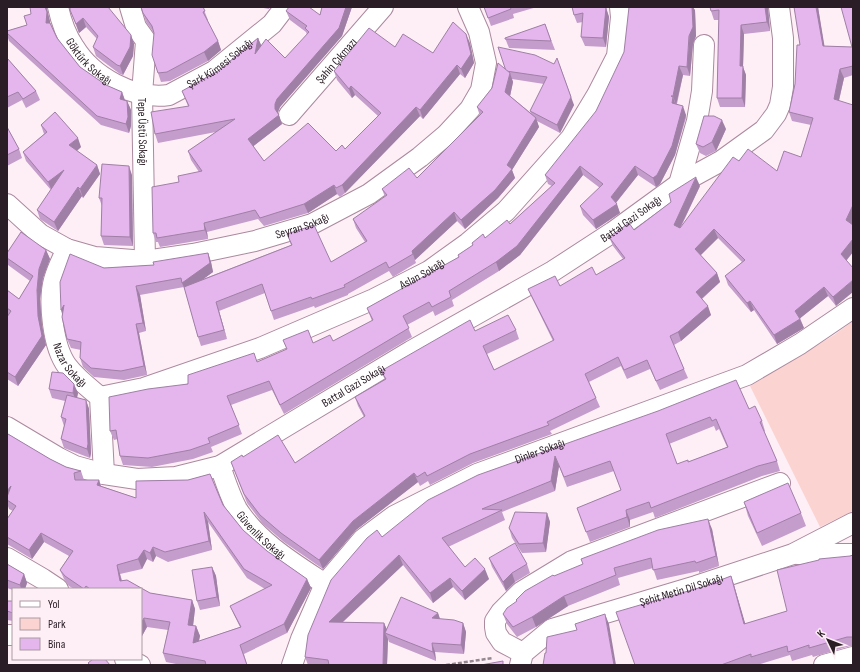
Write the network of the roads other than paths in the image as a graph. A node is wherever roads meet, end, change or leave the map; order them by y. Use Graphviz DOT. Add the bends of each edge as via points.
graph roads {
  1 [pos="58,7"];
  2 [pos="130,7"];
  3 [pos="285,7"];
  4 [pos="383,7"];
  5 [pos="468,7"];
  6 [pos="620,7"];
  7 [pos="779,7"];
  8 [pos="704,45"];
  9 [pos="142,94"];
  10 [pos="289,115"];
  11 [pos="678,184"];
  12 [pos="7,204"];
  13 [pos="67,249"];
  14 [pos="145,261"];
  15 [pos="853,308"];
  16 [pos="100,397"];
  17 [pos="7,427"];
  18 [pos="220,466"];
  19 [pos="104,474"];
  20 [pos="780,483"];
  21 [pos="853,522"];
  22 [pos="793,554"];
  23 [pos="853,554"];
  24 [pos="7,558"];
  25 [pos="325,584"];
  26 [pos="56,588"];
  27 [pos="853,657"];
  28 [pos="142,658"];
  29 [pos="522,659"];
  30 [pos="128,660"];
  31 [pos="140,665"];
  32 [pos="151,665"];
  33 [pos="292,665"];
  34 [pos="824,665"];
  1 -- 9 [label="street, Göktürk Sokağı" via="66,34 75,49 90,65 119,87"];
  2 -- 9 [label="street, Tepe Üstü Sokağı" via="136,27 146,41"];
  3 -- 9 [label="street, Şark Kümesi Sokağı" via="272,24 214,71 169,95"];
  4 -- 10 [label="street, Şahin Çıkmazı"];
  5 -- 14 [label="street, Seyran Sokağı" via="479,32 485,55 485,77 481,90 470,109 446,135 420,157 369,194 312,224 255,241"];
  6 -- 16 [label="street, Aslan Sokağı" via="617,56 571,138 506,211 468,243 429,271 374,299 260,348 144,388"];
  7 -- 11 [label="street, Battal Gazi Sokağı" via="783,38 783,87 776,114 764,130 744,146"];
  8 -- 11 [label="street" via="702,91 697,121"];
  9 -- 14 [label="street, Tepe Üstü Sokağı"];
  11 -- 18 [label="street, Battal Gazi Sokağı" via="613,232 553,271 411,351"];
  12 -- 13 [label="street, Seyran Sokağı" via="40,234"];
  13 -- 14 [label="street, Seyran Sokağı" via="95,257"];
  13 -- 16 [label="street, Nazar Sokağı" via="54,281 54,326 58,345 67,366"];
  15 -- 25 [label="street, Dinler Sokağı" via="800,344 747,375 476,474 415,504 371,532"];
  16 -- 19 [label="street, Nazar Sokağı"];
  17 -- 19 [label="street, Battal Gazi Sokağı" via="75,466"];
  18 -- 19 [label="street, Battal Gazi Sokağı" via="176,477 137,479"];
  18 -- 25 [label="street, Güvenlik Sokağı" via="237,509 261,537 286,559"];
  20 -- 29 [label="street" via="572,561 521,592 501,612 495,621 495,627 502,642"];
  21 -- 22 [label="street, Şehit Metin Dil Sokağı"];
  22 -- 23 [label="street"];
  22 -- 29 [label="street, Şehit Metin Dil Sokağı" via="552,629"];
  24 -- 26 [label="street"];
  25 -- 33 [label="street, Dinler Sokağı"];
  27 -- 34 [label="street"];
  28 -- 32 [label="street"];
  30 -- 31 [label="street"];
}
